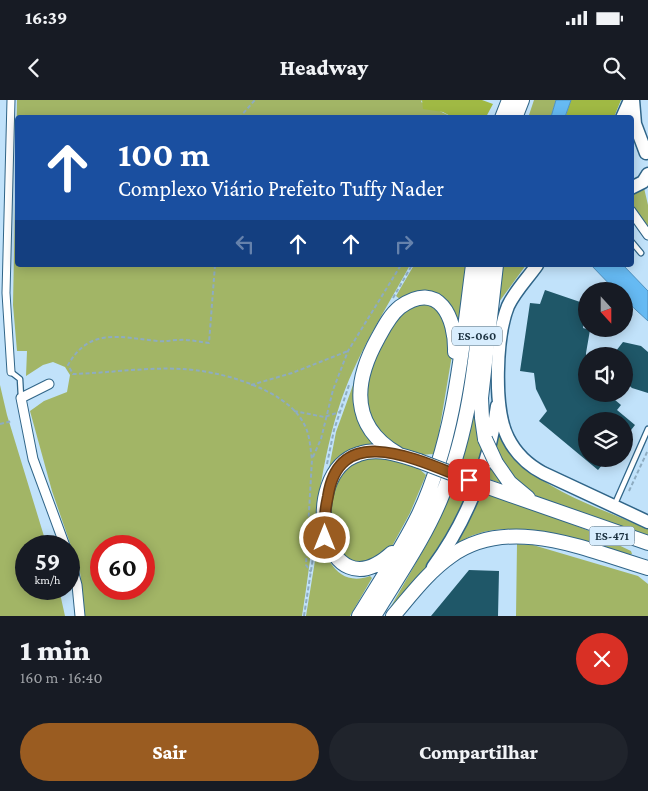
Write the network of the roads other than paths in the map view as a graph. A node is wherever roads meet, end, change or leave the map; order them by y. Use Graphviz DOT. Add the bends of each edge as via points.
graph roads {
  1 [pos="11,100"];
  2 [pos="509,100"];
  3 [pos="522,100"];
  4 [pos="631,100"];
  5 [pos="503,115"];
  6 [pos="517,115"];
  7 [pos="624,115"];
  8 [pos="634,115"];
  9 [pos="634,118"];
  10 [pos="634,144"];
  11 [pos="647,154"];
  12 [pos="648,174"];
  13 [pos="634,186"];
  14 [pos="634,215"];
  15 [pos="648,235"];
  16 [pos="634,245"];
  17 [pos="641,253"];
  18 [pos="473,267"];
  19 [pos="486,267"];
  20 [pos="496,267"];
  21 [pos="536,267"];
  22 [pos="11,372"];
  23 [pos="49,384"];
  24 [pos="499,389"];
  25 [pos="22,398"];
  26 [pos="453,400"];
  27 [pos="648,429"];
  28 [pos="398,454"];
  29 [pos="614,506"];
  30 [pos="543,508"];
  31 [pos="575,519"];
  32 [pos="648,522"];
  33 [pos="411,529"];
  34 [pos="61,535"];
  35 [pos="648,543"];
  36 [pos="648,552"];
  37 [pos="648,568"];
  38 [pos="424,580"];
  39 [pos="78,600"];
  40 [pos="80,616"];
  41 [pos="358,616"];
  42 [pos="374,616"];
  43 [pos="393,616"];
  1 -- 22 [label="street" via="6,294"];
  2 -- 5 [label="main road"];
  3 -- 6 [label="main road"];
  4 -- 7 [label="main road"];
  4 -- 8 [label="main road"];
  9 -- 11 [label="main road"];
  10 -- 11 [label="main road"];
  12 -- 13 [label="main road" via="643,182"];
  14 -- 15 [label="street"];
  16 -- 17 [label="lane"];
  18 -- 26 [label="main road, ES-060"];
  19 -- 42 [label="main road, ES-060" via="468,407 454,464 423,536"];
  20 -- 30 [label="main road, bridge" via="481,398 485,439 496,463 518,490"];
  21 -- 24 [label="main road" via="510,302 502,331"];
  22 -- 25 [label="lane" via="20,379"];
  23 -- 25 [label="street"];
  24 -- 29 [label="main road" via="504,430 513,447 527,462 558,482"];
  24 -- 38 [label="main road" via="488,450 475,489 448,545"];
  25 -- 34 [label="street" via="33,459"];
  26 -- 28 [label="main road" via="455,346 448,312 436,300 412,301 395,311 386,323 366,359 360,388 361,407 367,424 376,438"];
  26 -- 33 [label="main road, ES-060" via="436,467"];
  27 -- 29 [label="lane"];
  28 -- 30 [label="main road, ES-471, bridge"];
  28 -- 33 [label="main road" via="365,452 339,467 329,487 325,538 338,565 359,572 386,559"];
  29 -- 32 [label="main road"];
  30 -- 31 [label="main road, ES-471"];
  31 -- 35 [label="main road, ES-471"];
  31 -- 36 [label="main road, ES-471"];
  33 -- 41 [label="main road, ES-060"];
  37 -- 38 [label="main road" via="574,547 514,536 489,538 469,545"];
  38 -- 43 [label="main road"];
  39 -- 40 [label="street"];
}
